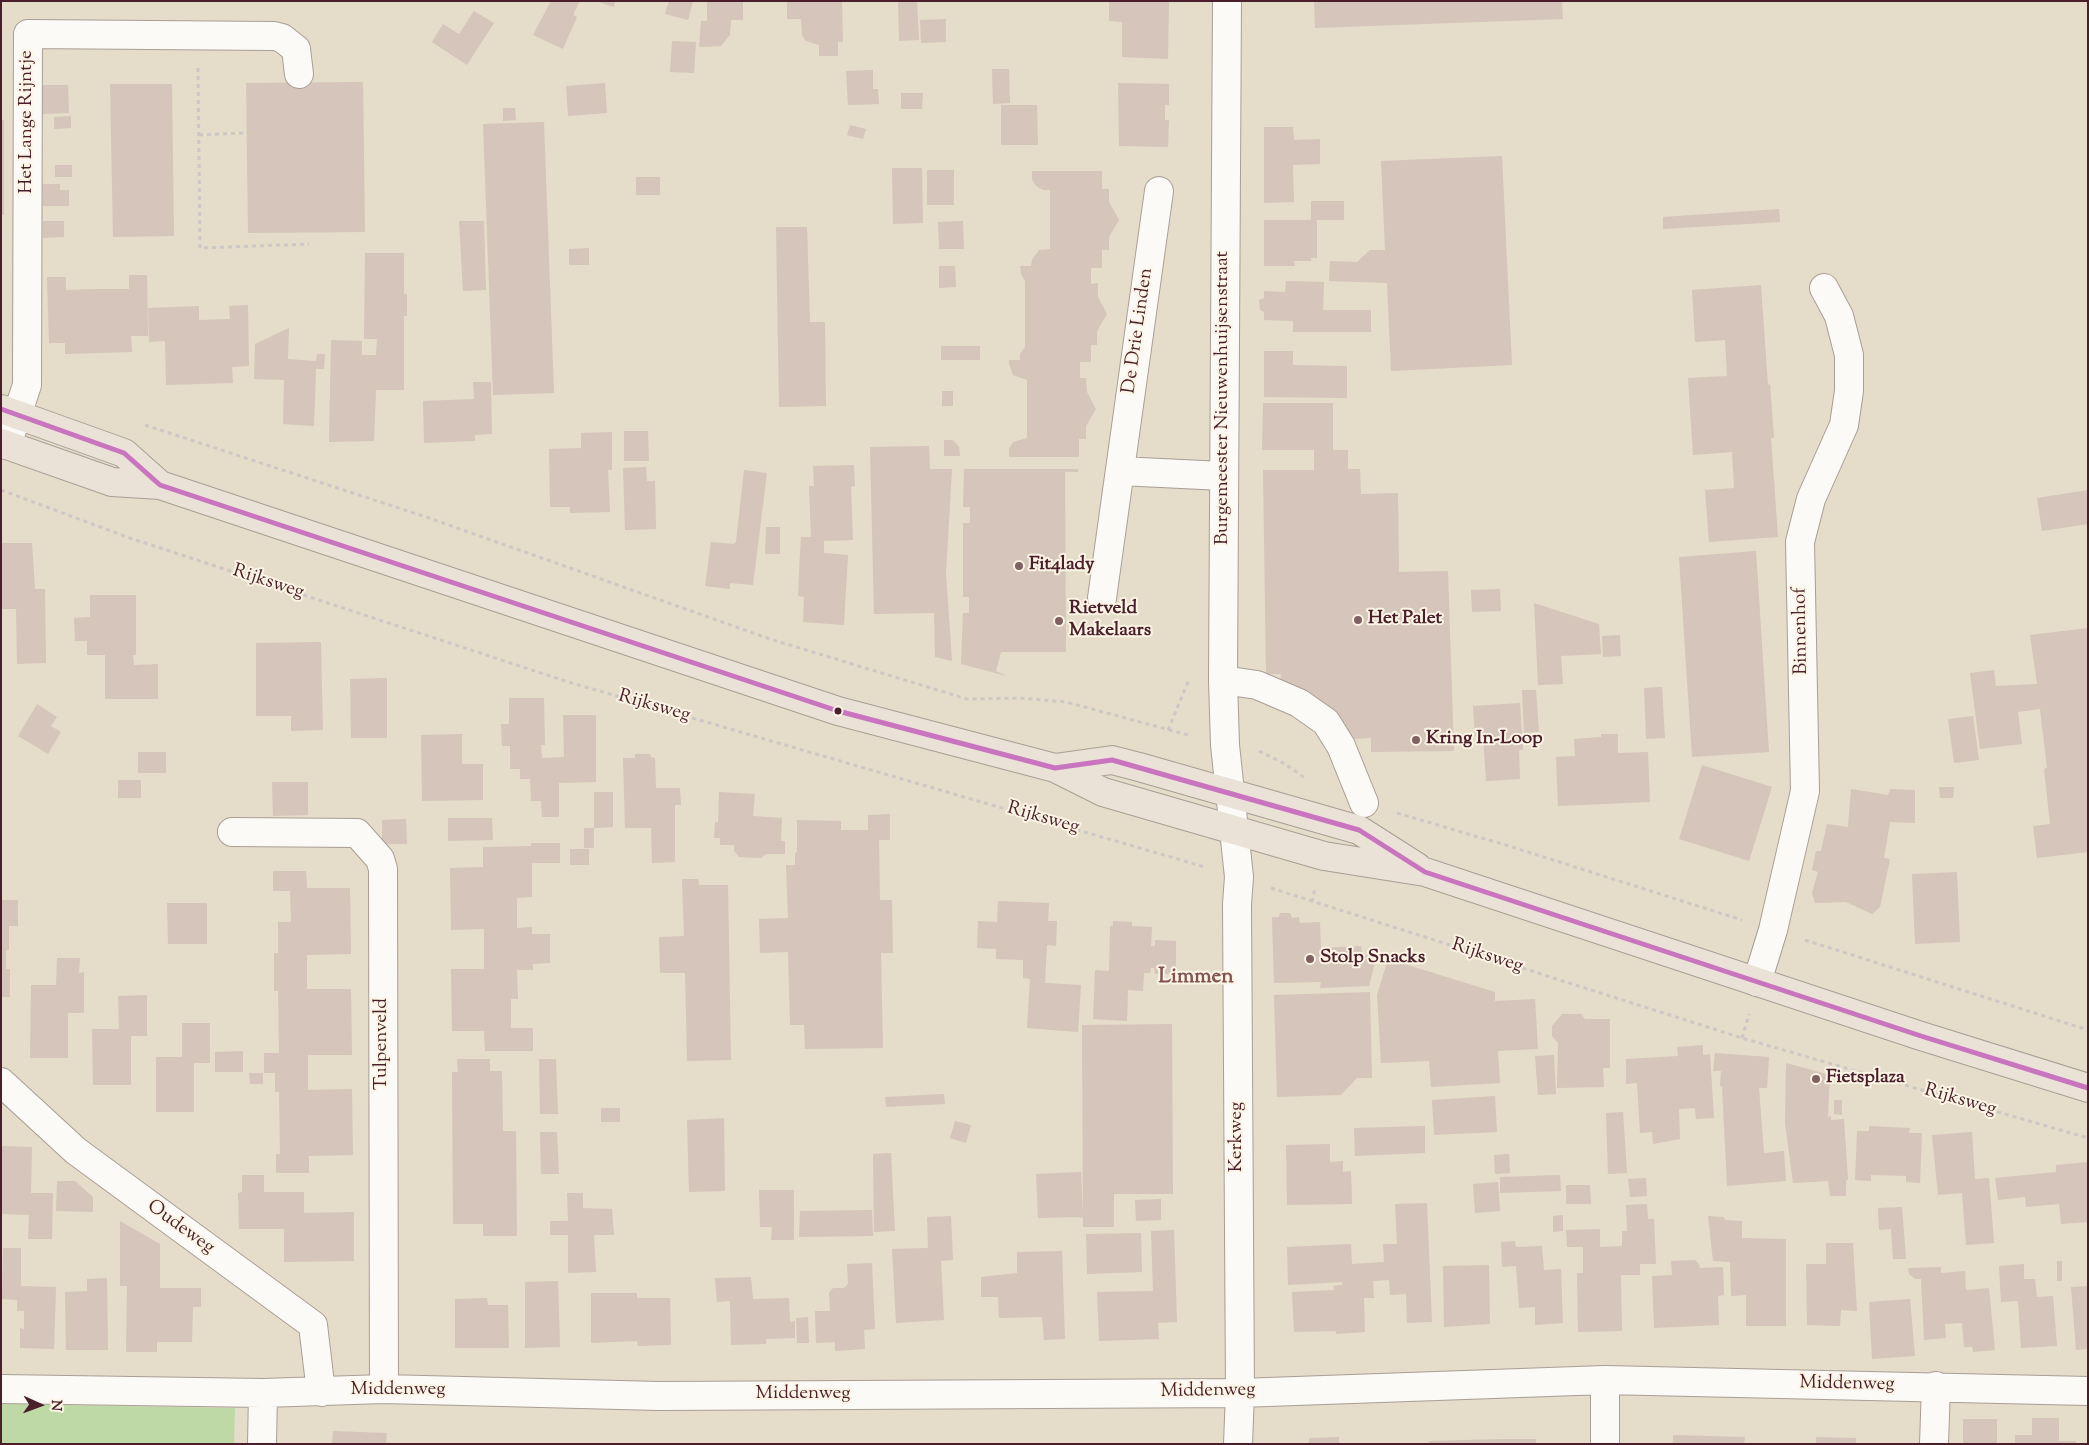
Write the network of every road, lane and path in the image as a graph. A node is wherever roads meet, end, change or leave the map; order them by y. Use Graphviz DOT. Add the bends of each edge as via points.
graph roads {
  1 [pos="1228,1"];
  2 [pos="198,35"];
  3 [pos="299,74"];
  4 [pos="244,133"];
  5 [pos="199,135"];
  6 [pos="1159,190"];
  7 [pos="309,244"];
  8 [pos="1824,288"];
  9 [pos="9,412"];
  10 [pos="140,423"];
  11 [pos="4,444"];
  12 [pos="1120,471"];
  13 [pos="1223,476"];
  14 [pos="160,485"];
  15 [pos="1,490"];
  16 [pos="1102,598"];
  17 [pos="1223,680"];
  18 [pos="1168,730"];
  19 [pos="1225,745"];
  20 [pos="1055,768"];
  21 [pos="1307,780"];
  22 [pos="1229,794"];
  23 [pos="1364,803"];
  24 [pos="1233,830"];
  25 [pos="232,832"];
  26 [pos="1425,872"];
  27 [pos="1239,877"];
  28 [pos="1773,930"];
  29 [pos="1757,982"];
  30 [pos="2088,1030"];
  31 [pos="1,1082"];
  32 [pos="2088,1088"];
  33 [pos="2088,1138"];
  34 [pos="1605,1380"];
  35 [pos="1936,1386"];
  36 [pos="1,1389"];
  37 [pos="384,1389"];
  38 [pos="2088,1391"];
  39 [pos="321,1392"];
  40 [pos="1240,1393"];
  41 [pos="263,1394"];
  42 [pos="262,1444"];
  43 [pos="1238,1444"];
  44 [pos="1605,1444"];
  45 [pos="1934,1444"];
  1 -- 13 [label="street, Burgemeester Nieuwenhuijsenstraat"];
  2 -- 3 [label="street, Het Lange Rijntje" via="282,38 296,49"];
  2 -- 5 [label="path"];
  2 -- 9 [label="street, Het Lange Rijntje" via="28,34 27,385"];
  4 -- 5 [label="path"];
  5 -- 7 [label="path" via="200,248"];
  6 -- 12 [label="street, De Drie Linden"];
  8 -- 28 [label="street, Binnenhof" via="1839,316 1849,355 1849,391 1844,425 1811,499 1800,542 1805,790"];
  9 -- 11 [label="street, Het Lange Rijntje"];
  9 -- 14 [label="main road" via="124,453"];
  10 -- 18 [label="path" via="426,517 770,639 967,699 1020,698 1066,702"];
  11 -- 14 [label="main road" via="112,482"];
  12 -- 13 [label="street"];
  12 -- 16 [label="street, De Drie Linden"];
  13 -- 17 [label="street, Burgemeester Nieuwenhuijsenstraat"];
  14 -- 20 [label="main road" via="838,711"];
  15 -- 27 [label="path, Rijksweg" via="130,538 565,681"];
  17 -- 19 [label="street, Burgemeester Nieuwenhuijsenstraat"];
  17 -- 23 [label="street" via="1257,685 1299,703 1326,722 1341,746"];
  19 -- 21 [label="path" via="1262,752"];
  19 -- 22 [label="street, Burgemeester Nieuwenhuijsenstraat"];
  20 -- 22 [label="main road" via="1112,760"];
  20 -- 24 [label="main road" via="1103,792"];
  22 -- 24 [label="street, Burgemeester Nieuwenhuijsenstraat"];
  22 -- 26 [label="main road" via="1359,830"];
  23 -- 28 [label="path"];
  24 -- 26 [label="main road" via="1342,860"];
  24 -- 27 [label="street, Kerkweg"];
  25 -- 37 [label="street, Tulpenveld" via="358,833 380,859 383,869"];
  26 -- 29 [label="main road"];
  27 -- 33 [label="path, Rijksweg" via="1742,1038"];
  27 -- 40 [label="street, Kerkweg" via="1236,904"];
  28 -- 29 [label="street, Binnenhof"];
  28 -- 30 [label="path"];
  29 -- 32 [label="main road"];
  31 -- 39 [label="street, Oudeweg" via="76,1151 313,1325"];
  34 -- 35 [label="street, Middenweg"];
  34 -- 40 [label="street, Middenweg"];
  34 -- 44 [label="street"];
  35 -- 38 [label="street, Middenweg"];
  35 -- 45 [label="street"];
  36 -- 41 [label="street, Middenweg"];
  37 -- 39 [label="street, Middenweg"];
  37 -- 40 [label="street, Middenweg" via="659,1396"];
  39 -- 41 [label="street, Middenweg"];
  40 -- 43 [label="street, Kerkweg"];
  41 -- 42 [label="street"];
}
